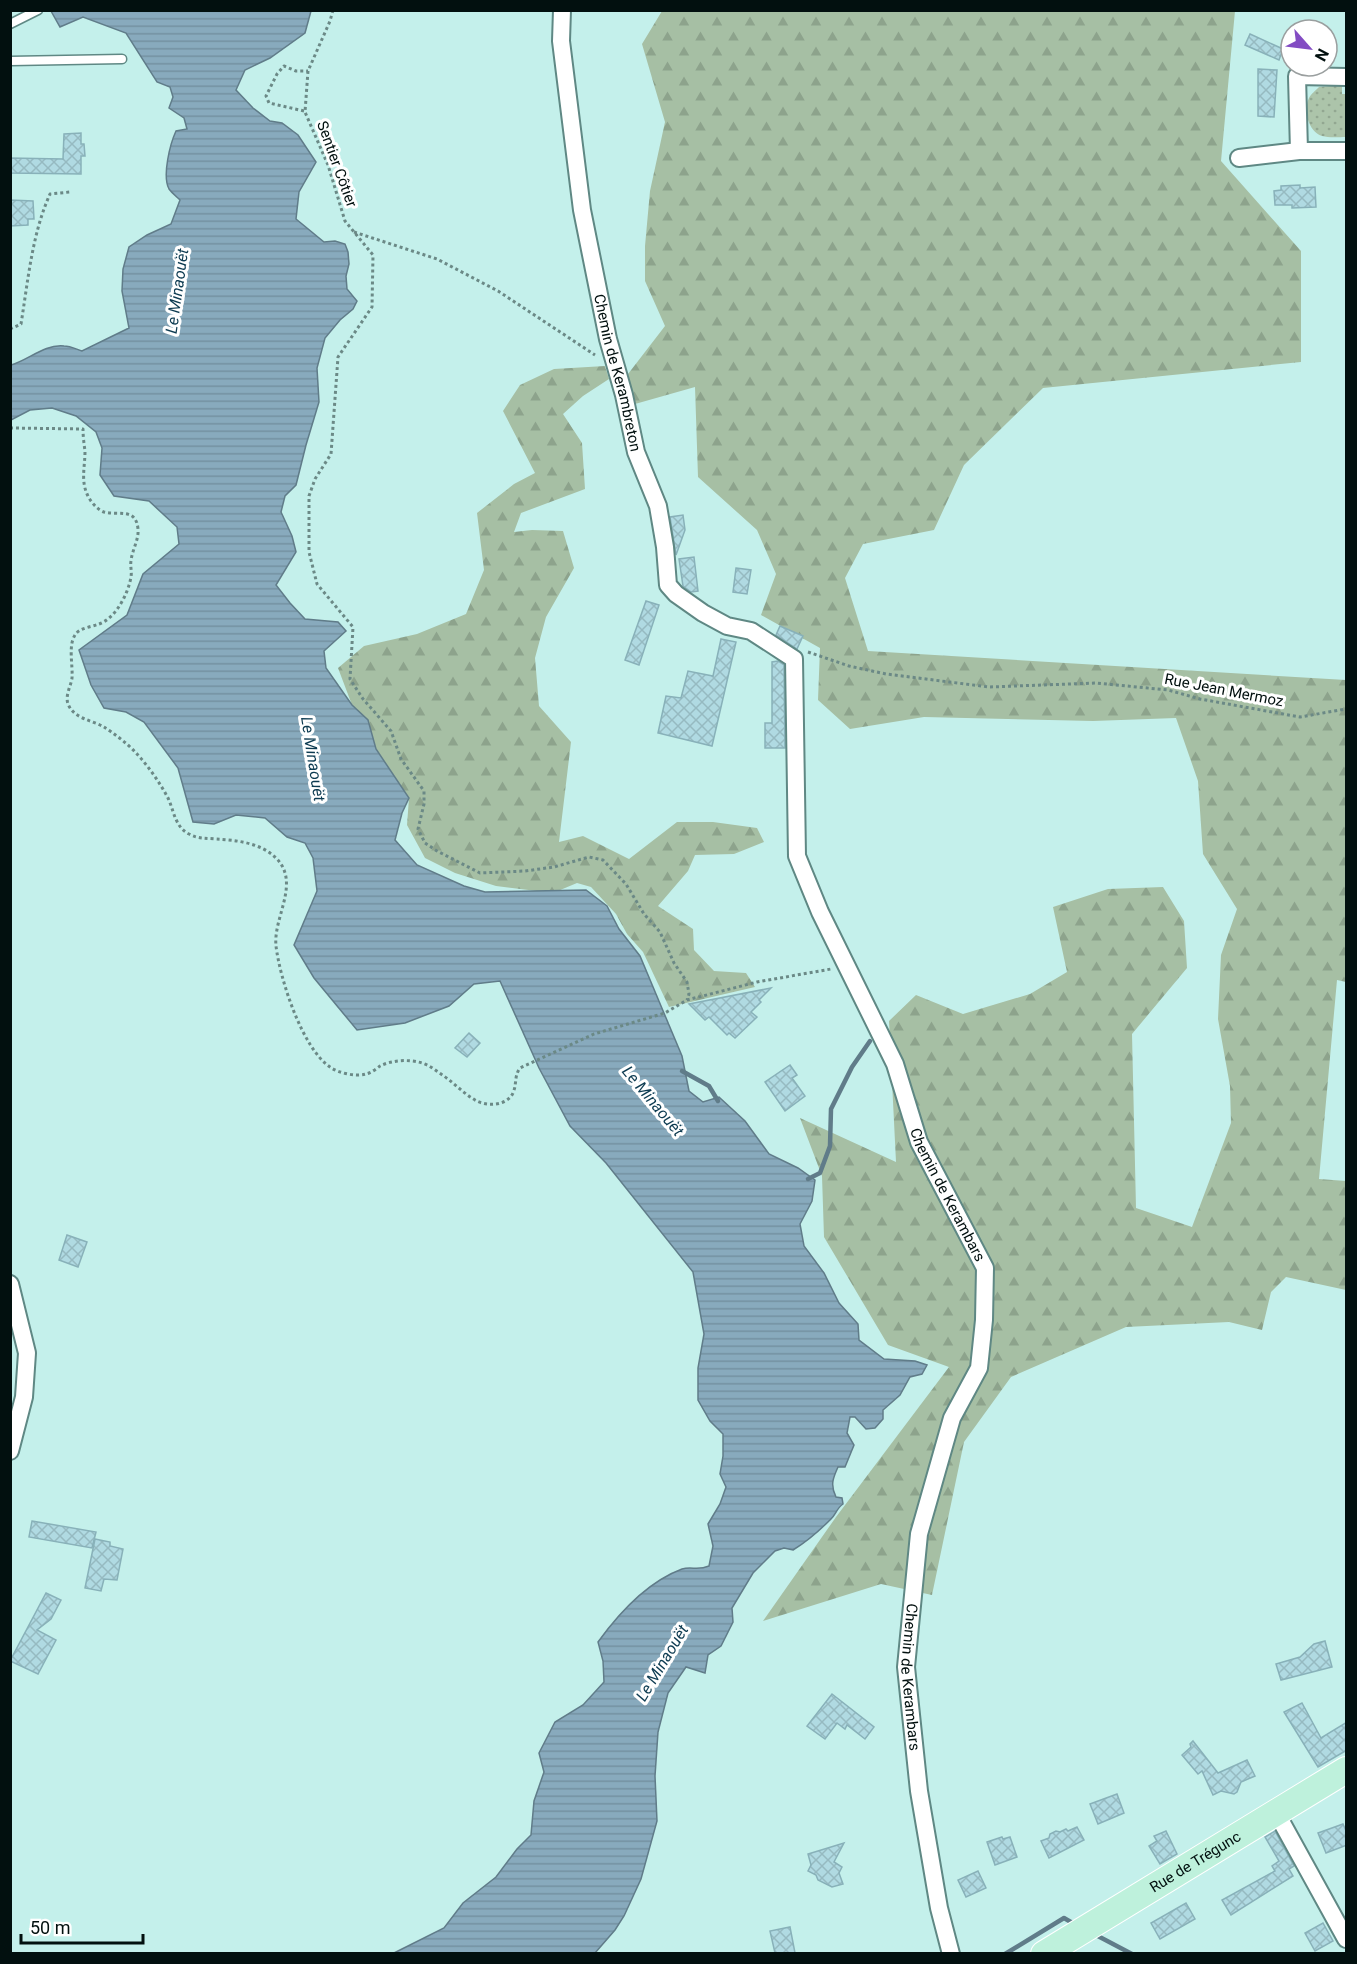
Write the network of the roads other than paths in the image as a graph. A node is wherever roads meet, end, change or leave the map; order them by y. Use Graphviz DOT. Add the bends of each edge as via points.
graph roads {
  1 [pos="38,10"];
  2 [pos="562,10"];
  3 [pos="10,24"];
  4 [pos="122,59"];
  5 [pos="10,62"];
  6 [pos="1347,77"];
  7 [pos="1299,151"];
  8 [pos="1347,151"];
  9 [pos="1239,158"];
  10 [pos="794,659"];
  11 [pos="10,1284"];
  12 [pos="10,1451"];
  13 [pos="1347,1770"];
  14 [pos="1276,1812"];
  15 [pos="1347,1939"];
  16 [pos="951,1953"];
  17 [pos="1044,1953"];
  1 -- 3 [label="lane"];
  2 -- 10 [label="street, Chemin de Kerambreton" via="561,41 582,210 636,452 658,506 668,585 703,613 727,626 751,631"];
  4 -- 5 [label="lane"];
  6 -- 7 [label="street" via="1297,76"];
  7 -- 8 [label="street"];
  7 -- 9 [label="street"];
  10 -- 16 [label="street, Chemin de Kerambars" via="797,856 820,912 895,1064 919,1142 985,1268 979,1368 952,1418 919,1534 906,1667 919,1791 939,1908"];
  11 -- 12 [label="street" via="27,1353 24,1397"];
  13 -- 14 [label="main road, Rue de Trégunc"];
  14 -- 15 [label="street"];
  14 -- 17 [label="main road, Rue de Trégunc"];
}
